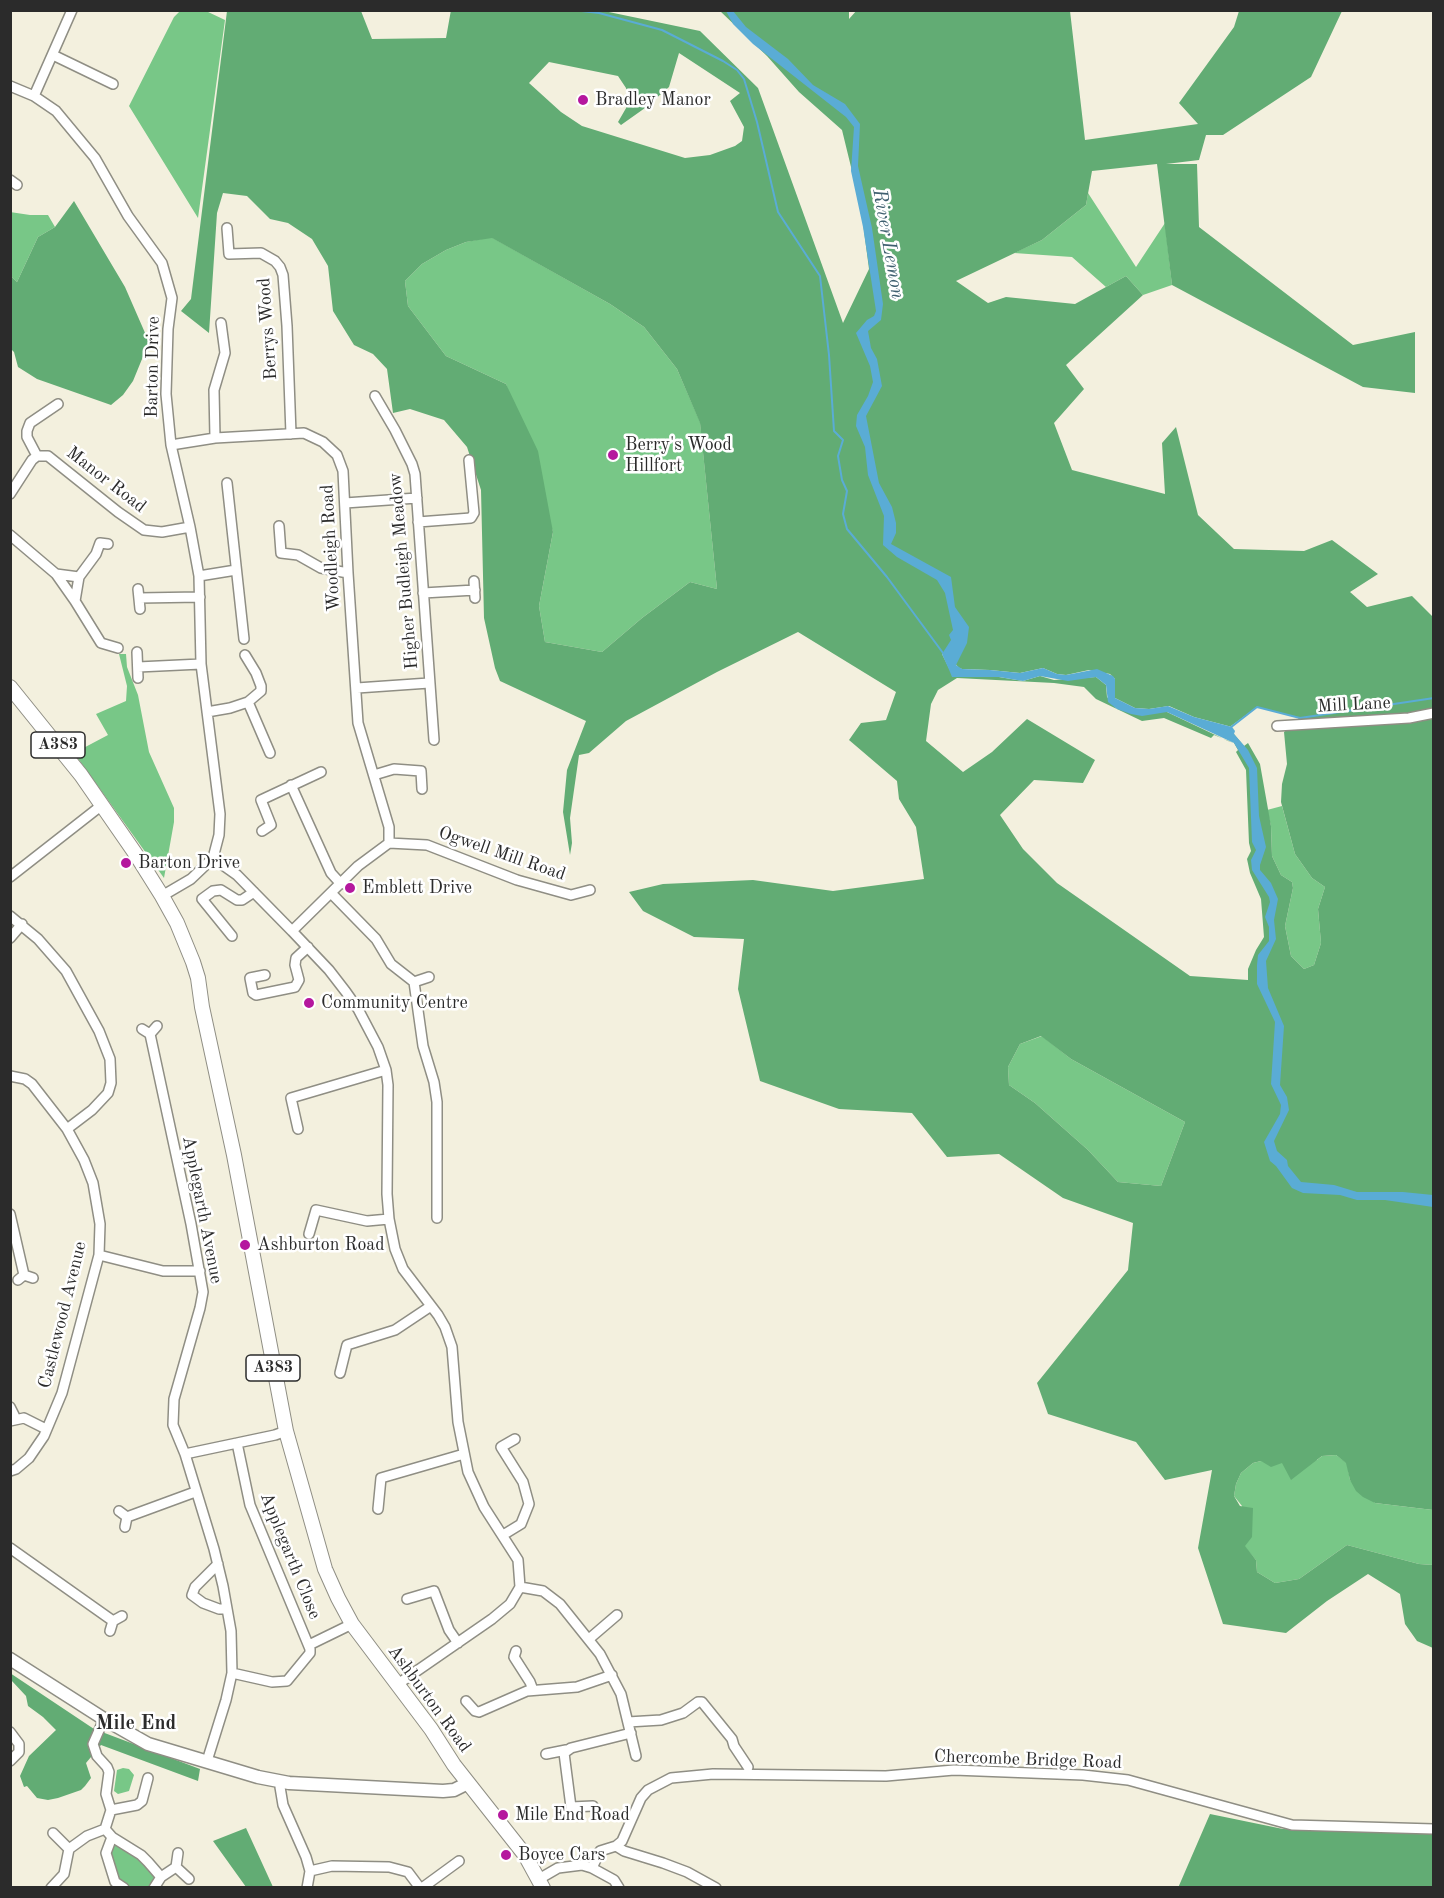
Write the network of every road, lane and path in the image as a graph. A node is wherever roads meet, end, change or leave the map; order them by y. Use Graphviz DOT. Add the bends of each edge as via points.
graph roads {
  1 [pos="72,10"];
  2 [pos="53,55"];
  3 [pos="112,84"];
  4 [pos="10,86"];
  5 [pos="34,96"];
  6 [pos="227,228"];
  7 [pos="221,323"];
  8 [pos="375,396"];
  9 [pos="58,404"];
  10 [pos="291,434"];
  11 [pos="215,438"];
  12 [pos="171,445"];
  13 [pos="37,456"];
  14 [pos="469,460"];
  15 [pos="227,483"];
  16 [pos="12,490"];
  17 [pos="417,498"];
  18 [pos="345,503"];
  19 [pos="418,522"];
  20 [pos="279,526"];
  21 [pos="190,527"];
  22 [pos="10,535"];
  23 [pos="108,544"];
  24 [pos="236,570"];
  25 [pos="348,573"];
  26 [pos="56,574"];
  27 [pos="199,576"];
  28 [pos="79,577"];
  29 [pos="475,590"];
  30 [pos="423,593"];
  31 [pos="200,597"];
  32 [pos="75,601"];
  33 [pos="140,609"];
  34 [pos="244,639"];
  35 [pos="118,648"];
  36 [pos="137,652"];
  37 [pos="244,653"];
  38 [pos="201,664"];
  39 [pos="138,667"];
  40 [pos="138,678"];
  41 [pos="429,683"];
  42 [pos="10,687"];
  43 [pos="357,688"];
  44 [pos="248,702"];
  45 [pos="207,712"];
  46 [pos="1434,713"];
  47 [pos="432,717"];
  48 [pos="422,718"];
  49 [pos="1277,726"];
  50 [pos="434,740"];
  51 [pos="270,753"];
  52 [pos="321,772"];
  53 [pos="374,775"];
  54 [pos="291,785"];
  55 [pos="422,789"];
  56 [pos="102,805"];
  57 [pos="262,831"];
  58 [pos="389,843"];
  59 [pos="213,858"];
  60 [pos="10,877"];
  61 [pos="341,884"];
  62 [pos="590,890"];
  63 [pos="254,892"];
  64 [pos="332,894"];
  65 [pos="162,896"];
  66 [pos="10,916"];
  67 [pos="21,924"];
  68 [pos="292,931"];
  69 [pos="232,936"];
  70 [pos="10,938"];
  71 [pos="308,947"];
  72 [pos="265,975"];
  73 [pos="429,977"];
  74 [pos="414,982"];
  75 [pos="157,1026"];
  76 [pos="386,1070"];
  77 [pos="10,1076"];
  78 [pos="67,1129"];
  79 [pos="298,1129"];
  80 [pos="10,1214"];
  81 [pos="437,1218"];
  82 [pos="389,1219"];
  83 [pos="309,1234"];
  84 [pos="99,1255"];
  85 [pos="200,1271"];
  86 [pos="25,1278"];
  87 [pos="431,1306"];
  88 [pos="340,1373"];
  89 [pos="10,1407"];
  90 [pos="13,1420"];
  91 [pos="46,1429"];
  92 [pos="286,1431"];
  93 [pos="515,1439"];
  94 [pos="237,1443"];
  95 [pos="185,1454"];
  96 [pos="464,1454"];
  97 [pos="10,1471"];
  98 [pos="195,1492"];
  99 [pos="378,1509"];
  100 [pos="124,1518"];
  101 [pos="503,1535"];
  102 [pos="10,1548"];
  103 [pos="218,1564"];
  104 [pos="520,1587"];
  105 [pos="407,1599"];
  106 [pos="226,1609"];
  107 [pos="617,1615"];
  108 [pos="122,1616"];
  109 [pos="352,1624"];
  110 [pos="589,1639"];
  111 [pos="458,1643"];
  112 [pos="309,1646"];
  113 [pos="516,1651"];
  114 [pos="10,1659"];
  115 [pos="232,1673"];
  116 [pos="612,1675"];
  117 [pos="398,1684"];
  118 [pos="533,1690"];
  119 [pos="466,1701"];
  120 [pos="104,1719"];
  121 [pos="628,1722"];
  122 [pos="10,1732"];
  123 [pos="631,1733"];
  124 [pos="566,1750"];
  125 [pos="546,1754"];
  126 [pos="636,1756"];
  127 [pos="10,1761"];
  128 [pos="207,1761"];
  129 [pos="748,1767"];
  130 [pos="148,1778"];
  131 [pos="468,1783"];
  132 [pos="280,1787"];
  133 [pos="593,1806"];
  134 [pos="111,1810"];
  135 [pos="105,1829"];
  136 [pos="1434,1829"];
  137 [pos="53,1833"];
  138 [pos="112,1837"];
  139 [pos="616,1846"];
  140 [pos="69,1849"];
  141 [pos="178,1853"];
  142 [pos="459,1861"];
  143 [pos="176,1867"];
  144 [pos="592,1868"];
  145 [pos="310,1871"];
  146 [pos="161,1877"];
  147 [pos="189,1879"];
  148 [pos="541,1883"];
  149 [pos="51,1887"];
  150 [pos="124,1887"];
  151 [pos="154,1887"];
  152 [pos="306,1887"];
  153 [pos="421,1887"];
  154 [pos="618,1887"];
  155 [pos="716,1887"];
  1 -- 2 [label="street"];
  2 -- 3 [label="street"];
  2 -- 5 [label="street"];
  4 -- 5 [label="street, Barton Drive"];
  5 -- 12 [label="street, Barton Drive" via="56,111 95,158 128,216 162,263 172,298 166,393"];
  6 -- 10 [label="street, Berrys Wood" via="229,254 261,253 275,261 283,275"];
  7 -- 11 [label="street" via="225,353 214,390"];
  8 -- 17 [label="street, Higher Budleigh Meadow" via="412,464"];
  9 -- 13 [label="street, Manor Road" via="30,423 27,437"];
  10 -- 11 [label="street, Woodleigh Road"];
  10 -- 18 [label="street, Woodleigh Road" via="314,436 337,455 344,471"];
  11 -- 12 [label="street, Woodleigh Road"];
  12 -- 21 [label="street, Barton Drive"];
  13 -- 16 [label="street, Manor Road"];
  13 -- 21 [label="street, Manor Road" via="56,461 144,530 162,532"];
  14 -- 19 [label="street" via="474,513 471,518"];
  15 -- 24 [label="street"];
  17 -- 18 [label="street"];
  17 -- 19 [label="street, Higher Budleigh Meadow"];
  18 -- 25 [label="street, Woodleigh Road"];
  19 -- 30 [label="street, Higher Budleigh Meadow"];
  20 -- 25 [label="street" via="281,554 298,555 321,568"];
  21 -- 27 [label="street, Barton Drive"];
  22 -- 26 [label="street"];
  23 -- 28 [label="street" via="100,543"];
  24 -- 27 [label="street"];
  24 -- 34 [label="street"];
  25 -- 43 [label="street, Woodleigh Road"];
  26 -- 28 [label="street"];
  26 -- 32 [label="street"];
  27 -- 31 [label="street, Barton Drive"];
  28 -- 32 [label="street"];
  29 -- 30 [label="street"];
  30 -- 41 [label="street, Higher Budleigh Meadow"];
  31 -- 33 [label="street" via="139,594"];
  31 -- 38 [label="street, Barton Drive"];
  32 -- 35 [label="street" via="101,643"];
  36 -- 39 [label="street"];
  37 -- 44 [label="street" via="261,686 257,696"];
  38 -- 39 [label="street"];
  38 -- 45 [label="street, Barton Drive"];
  39 -- 40 [label="street"];
  41 -- 43 [label="street"];
  41 -- 47 [label="street, Higher Budleigh Meadow"];
  42 -- 56 [label="main road, Ashburton Road / A383"];
  43 -- 53 [label="street, Woodleigh Road" via="358,723"];
  44 -- 45 [label="street"];
  44 -- 51 [label="street"];
  45 -- 59 [label="street, Barton Drive" via="220,814"];
  46 -- 49 [label="street, Mill Lane" via="1410,718"];
  47 -- 48 [label="street"];
  47 -- 50 [label="street, Higher Budleigh Meadow"];
  52 -- 54 [label="street"];
  53 -- 55 [label="street" via="424,766"];
  53 -- 58 [label="street, Woodleigh Road" via="389,827"];
  54 -- 57 [label="street" via="261,800 271,825"];
  54 -- 61 [label="street" via="331,873"];
  56 -- 60 [label="street"];
  56 -- 65 [label="main road, Ashburton Road / A383"];
  58 -- 61 [label="street"];
  58 -- 62 [label="street, Ogwell Mill Road" via="427,845 516,880 571,895"];
  59 -- 63 [label="street"];
  59 -- 65 [label="street" via="191,879"];
  61 -- 64 [label="street"];
  63 -- 68 [label="street"];
  63 -- 69 [label="street" via="242,900 221,890 202,898"];
  64 -- 68 [label="street"];
  64 -- 74 [label="street" via="376,939 391,964"];
  65 -- 92 [label="main road, Ashburton Road / A383" via="198,978"];
  66 -- 67 [label="street"];
  67 -- 70 [label="street"];
  67 -- 78 [label="street" via="74,982 110,1059 108,1093"];
  68 -- 71 [label="street"];
  71 -- 72 [label="street" via="296,958 299,980 295,987 256,995 250,978"];
  71 -- 76 [label="street" via="358,1009"];
  73 -- 74 [label="street"];
  74 -- 81 [label="street" via="423,1046 437,1102"];
  75 -- 85 [label="street, Applegarth Avenue" via="146,1032"];
  76 -- 79 [label="street" via="291,1098"];
  76 -- 82 [label="street"];
  77 -- 78 [label="street, Castlewood Avenue" via="32,1084"];
  78 -- 84 [label="street, Castlewood Avenue" via="93,1184 100,1224"];
  80 -- 86 [label="street"];
  82 -- 83 [label="street" via="367,1221 316,1210"];
  82 -- 87 [label="street" via="403,1269"];
  84 -- 85 [label="street" via="164,1271"];
  84 -- 91 [label="street, Castlewood Avenue" via="62,1393"];
  85 -- 95 [label="street, Applegarth Avenue" via="200,1308 172,1410 173,1425"];
  87 -- 88 [label="street" via="395,1330 347,1345"];
  87 -- 96 [label="street" via="452,1347"];
  89 -- 90 [label="street"];
  90 -- 91 [label="street" via="24,1418"];
  91 -- 97 [label="street, Castlewood Avenue" via="29,1458"];
  92 -- 94 [label="street"];
  92 -- 109 [label="main road, Ashburton Road / A383" via="326,1569"];
  93 -- 101 [label="street" via="501,1447 523,1482 529,1504 521,1524"];
  94 -- 95 [label="street"];
  94 -- 112 [label="street, Applegarth Close" via="250,1505"];
  95 -- 98 [label="street, Applegarth Avenue"];
  96 -- 99 [label="street" via="381,1478"];
  96 -- 101 [label="street" via="484,1507"];
  98 -- 100 [label="street"];
  98 -- 103 [label="street, Applegarth Avenue"];
  101 -- 104 [label="street" via="518,1560"];
  102 -- 108 [label="street" via="111,1626"];
  103 -- 106 [label="street, Applegarth Avenue"];
  103 -- 106 [label="street" via="192,1595 203,1603"];
  104 -- 110 [label="street" via="543,1591 551,1597"];
  104 -- 111 [label="street" via="503,1611"];
  105 -- 111 [label="street" via="434,1591"];
  106 -- 115 [label="street, Applegarth Avenue"];
  107 -- 110 [label="street"];
  109 -- 112 [label="street, Applegarth Close"];
  109 -- 117 [label="main road, Ashburton Road / A383"];
  110 -- 116 [label="street"];
  111 -- 117 [label="street"];
  112 -- 115 [label="street, Applegarth Close" via="310,1653 287,1682"];
  113 -- 118 [label="street" via="514,1657"];
  114 -- 120 [label="street"];
  115 -- 128 [label="street, Applegarth Avenue"];
  116 -- 118 [label="street" via="577,1687"];
  116 -- 121 [label="street"];
  117 -- 131 [label="main road, Ashburton Road / A383"];
  118 -- 119 [label="street" via="479,1712"];
  120 -- 128 [label="street" via="148,1744"];
  120 -- 134 [label="street" via="93,1744 109,1772 106,1794"];
  121 -- 123 [label="street"];
  121 -- 129 [label="street" via="660,1720 702,1702 732,1739"];
  122 -- 127 [label="street" via="19,1744 19,1752"];
  123 -- 124 [label="street"];
  123 -- 126 [label="street"];
  124 -- 125 [label="street"];
  124 -- 133 [label="street" via="571,1807"];
  128 -- 131 [label="street" via="289,1782 442,1791"];
  130 -- 134 [label="street" via="142,1801"];
  131 -- 148 [label="main road, Ashburton Road / A383" via="516,1843"];
  132 -- 145 [label="street" via="283,1805"];
  134 -- 135 [label="street"];
  135 -- 138 [label="street"];
  135 -- 140 [label="street"];
  136 -- 139 [label="street, Chercombe Bridge Road" via="1292,1825 1128,1779 1083,1775 954,1770 886,1776 713,1774 671,1778 648,1790"];
  137 -- 140 [label="street"];
  138 -- 146 [label="street" via="141,1855"];
  138 -- 150 [label="street" via="106,1853 115,1882"];
  139 -- 144 [label="street, Chercombe Bridge Road" via="600,1851"];
  139 -- 155 [label="street"];
  140 -- 149 [label="street" via="64,1874"];
  141 -- 143 [label="street"];
  142 -- 153 [label="street"];
  143 -- 146 [label="street"];
  143 -- 147 [label="street"];
  144 -- 148 [label="street" via="558,1868"];
  144 -- 154 [label="street" via="614,1880"];
  145 -- 152 [label="street"];
  145 -- 153 [label="street" via="332,1866 389,1867 408,1872"];
  146 -- 151 [label="street"];
}
